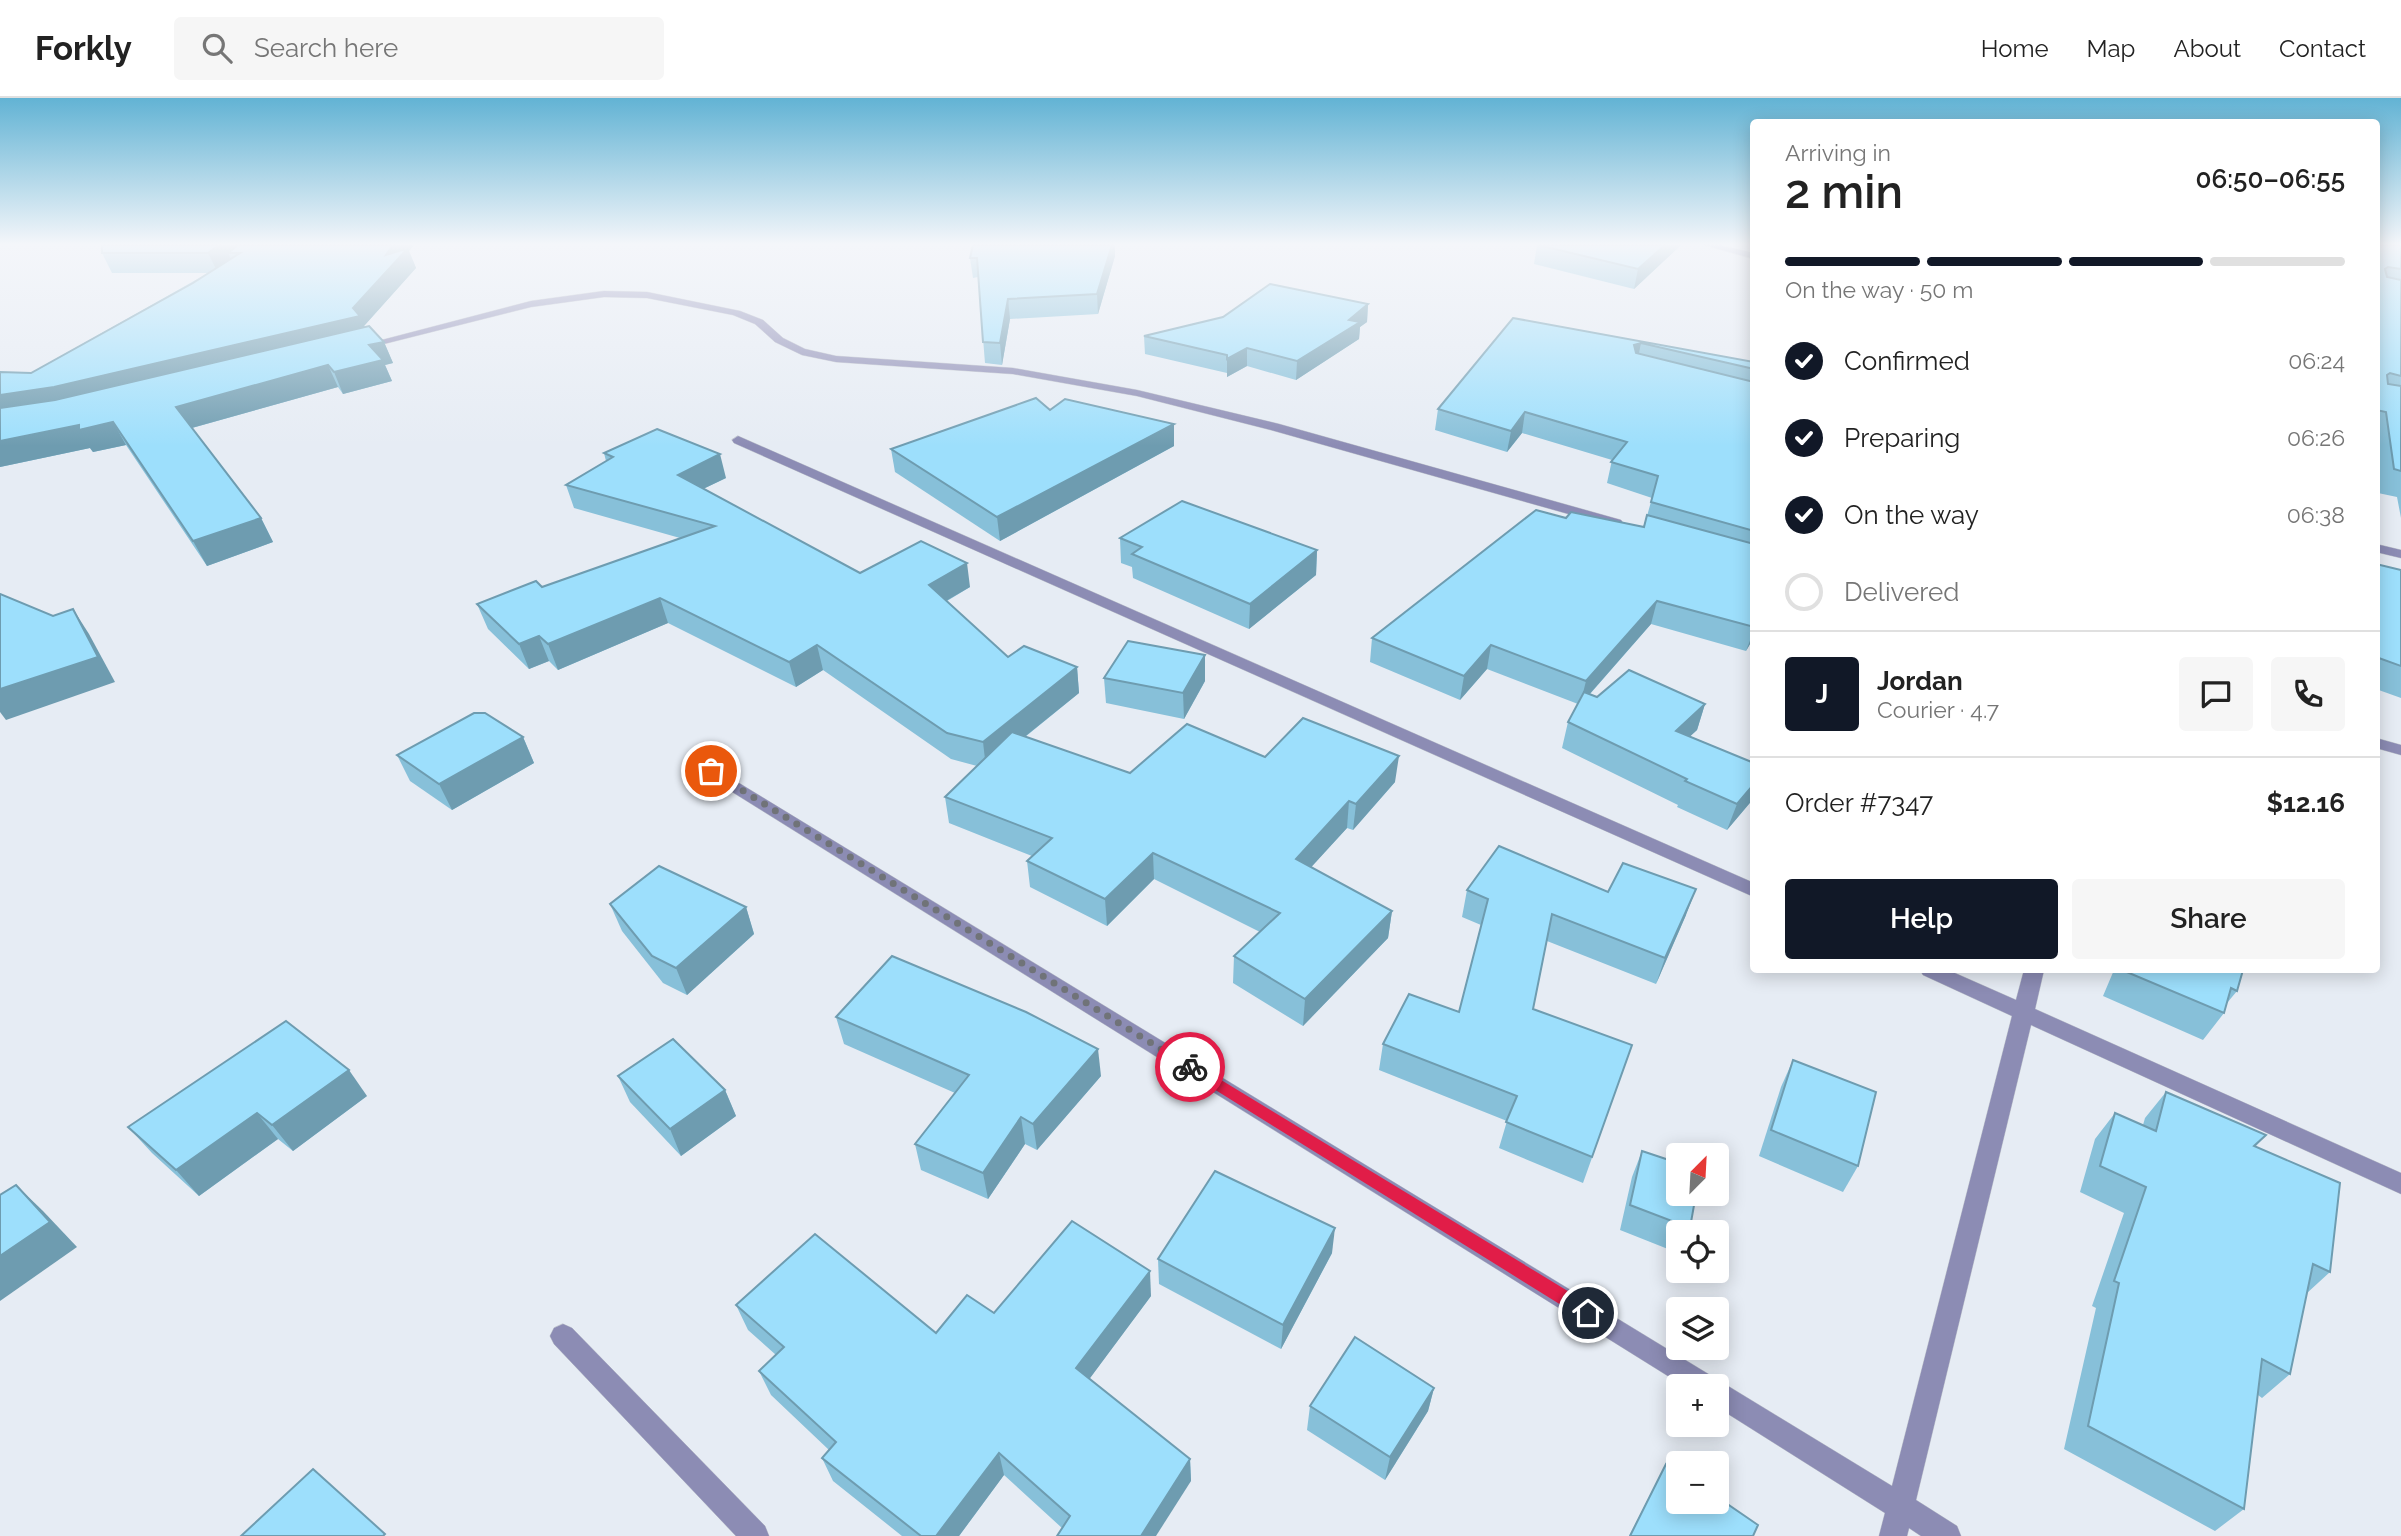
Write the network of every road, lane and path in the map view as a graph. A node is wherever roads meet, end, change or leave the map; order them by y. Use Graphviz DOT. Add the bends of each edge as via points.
graph roads {
  1 [pos="499,312"];
  2 [pos="732,312"];
  3 [pos="347,350"];
  4 [pos="738,440"];
  5 [pos="1627,526"];
  6 [pos="2380,549"];
  7 [pos="2401,554"];
  8 [pos="2380,744"];
  9 [pos="2401,750"];
  10 [pos="711,771"];
  11 [pos="1750,889"];
  12 [pos="1937,973"];
  13 [pos="2033,973"];
  14 [pos="2025,1012"];
  15 [pos="2401,1184"];
  16 [pos="562,1336"];
  17 [pos="1688,1374"];
  18 [pos="1729,1399"];
  19 [pos="1900,1506"];
  20 [pos="755,1536"];
  21 [pos="1893,1536"];
  22 [pos="1947,1536"];
  1 -- 3 [label="street"];
  2 -- 5 [label="street" via="759,322 802,352 836,359 1013,371 1137,393"];
  4 -- 11 [label="street"];
  6 -- 7 [label="street"];
  8 -- 9 [label="street"];
  10 -- 17 [label="street"];
  12 -- 14 [label="street"];
  13 -- 14 [label="street"];
  14 -- 15 [label="street"];
  14 -- 19 [label="street"];
  16 -- 20 [label="street"];
  18 -- 19 [label="street"];
  19 -- 21 [label="street"];
  19 -- 22 [label="street"];
}
